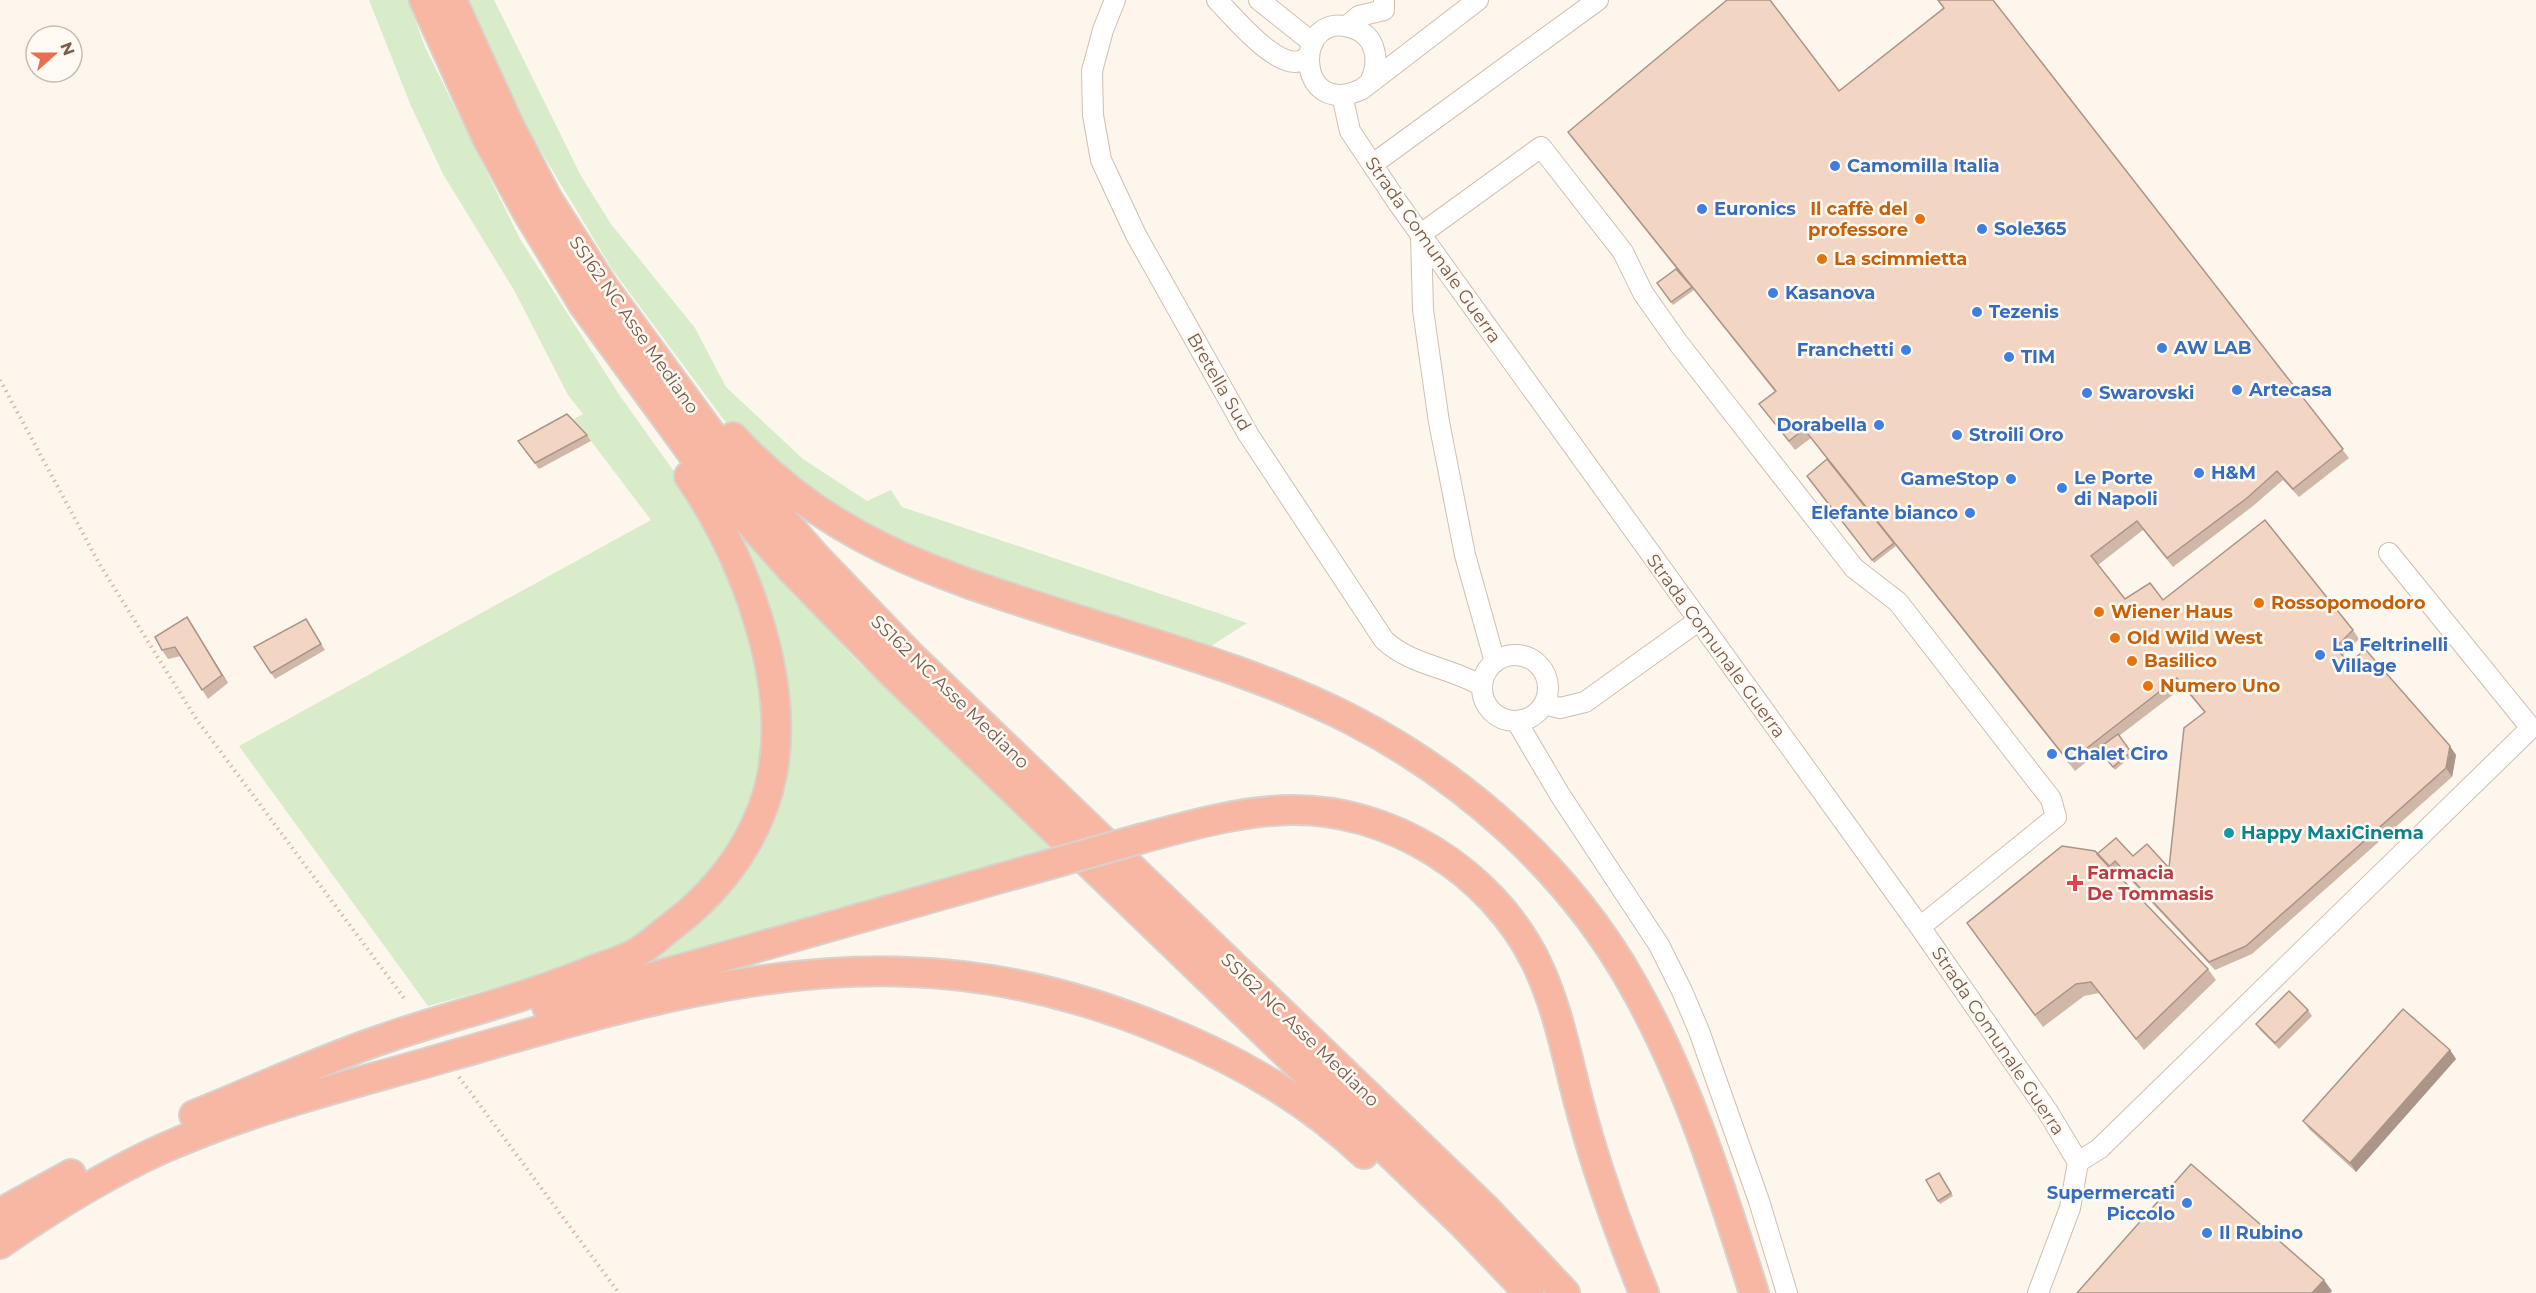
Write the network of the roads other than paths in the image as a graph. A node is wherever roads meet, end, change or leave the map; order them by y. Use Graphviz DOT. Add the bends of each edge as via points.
graph roads {
  1 [pos="424,0"];
  2 [pos="452,0"];
  3 [pos="1115,0"];
  4 [pos="1216,0"];
  5 [pos="1259,0"];
  6 [pos="1478,0"];
  7 [pos="1598,0"];
  8 [pos="1384,5"];
  9 [pos="1347,26"];
  10 [pos="1374,47"];
  11 [pos="1310,49"];
  12 [pos="1414,49"];
  13 [pos="1370,82"];
  14 [pos="1342,95"];
  15 [pos="1373,164"];
  16 [pos="1421,234"];
  17 [pos="594,296"];
  18 [pos="2389,553"];
  19 [pos="1698,621"];
  20 [pos="1495,662"];
  21 [pos="1482,686"];
  22 [pos="1544,704"];
  23 [pos="1517,722"];
  24 [pos="1920,927"];
  25 [pos="225,1102"];
  26 [pos="2078,1162"];
  27 [pos="43,1190"];
  28 [pos="0,1213"];
  29 [pos="0,1221"];
  30 [pos="0,1244"];
  31 [pos="1511,1293"];
  32 [pos="1529,1293"];
  33 [pos="1565,1293"];
  34 [pos="1644,1293"];
  35 [pos="1754,1293"];
  36 [pos="1787,1293"];
  37 [pos="2038,1293"];
  1 -- 17 [label="highway, SS162 NC Asse Mediano" via="487,138"];
  2 -- 17 [label="highway, SS162 NC Asse Mediano" via="499,105"];
  3 -- 21 [label="street, Bretella Sud" via="1092,71 1093,115 1101,160 1136,236 1248,435 1384,640 1405,656"];
  4 -- 11 [label="street" via="1275,57 1294,63 1304,60"];
  5 -- 11 [label="street"];
  6 -- 12 [label="street"];
  7 -- 15 [label="street"];
  8 -- 9 [label="street"];
  9 -- 10 [label="street" via="1363,33"];
  9 -- 11 [label="street" via="1329,29"];
  10 -- 12 [label="street"];
  10 -- 13 [label="street" via="1376,64"];
  11 -- 14 [label="street" via="1311,75 1316,83 1324,90"];
  12 -- 13 [label="street"];
  13 -- 14 [label="street"];
  14 -- 15 [label="street, Strada Comunale Guerra" via="1350,131"];
  15 -- 16 [label="street, Strada Comunale Guerra"];
  16 -- 19 [label="street, Strada Comunale Guerra"];
  16 -- 20 [label="street" via="1423,310 1439,422 1465,555"];
  16 -- 24 [label="street" via="1541,147 1623,252 1643,293 1679,344 1854,568 1898,602 2050,799 2056,817"];
  17 -- 25 [label="highway" via="632,395 709,506 732,548 752,598 776,719 772,775 757,823 730,868 699,906 636,953 564,982 389,1036"];
  17 -- 32 [label="highway, SS162 NC Asse Mediano" via="711,479 790,568 894,675 1454,1215"];
  17 -- 33 [label="highway, SS162 NC Asse Mediano" via="816,557 911,656 1485,1208"];
  17 -- 35 [label="highway" via="777,479 821,513 870,543 966,584 1182,653 1291,693 1411,753 1491,813 1577,904 1631,980 1680,1083"];
  18 -- 26 [label="street" via="2531,728 2099,1149"];
  19 -- 22 [label="street" via="1585,702 1560,708"];
  19 -- 24 [label="street, Strada Comunale Guerra"];
  20 -- 21 [label="street" via="1484,675"];
  20 -- 22 [label="street" via="1519,655 1538,664 1548,683"];
  21 -- 23 [label="street" via="1483,698 1496,716"];
  22 -- 23 [label="street" via="1538,713"];
  23 -- 36 [label="street" via="1659,945 1682,991 1755,1189"];
  24 -- 26 [label="street, Strada Comunale Guerra" via="2048,1112"];
  25 -- 27 [label="highway" via="156,1131"];
  25 -- 34 [label="highway, bridge" via="599,991 1143,838 1249,813 1291,810 1336,814 1410,838 1446,859 1480,886 1519,933 1548,988 1596,1163"];
  26 -- 37 [label="street" via="2070,1208"];
  27 -- 28 [label="highway"];
  27 -- 29 [label="highway"];
  30 -- 31 [label="highway" via="53,1207 123,1167 232,1121 303,1098 497,1042 698,991 849,972 910,972 970,977 1044,990 1129,1015 1210,1049 1340,1131"];
}
